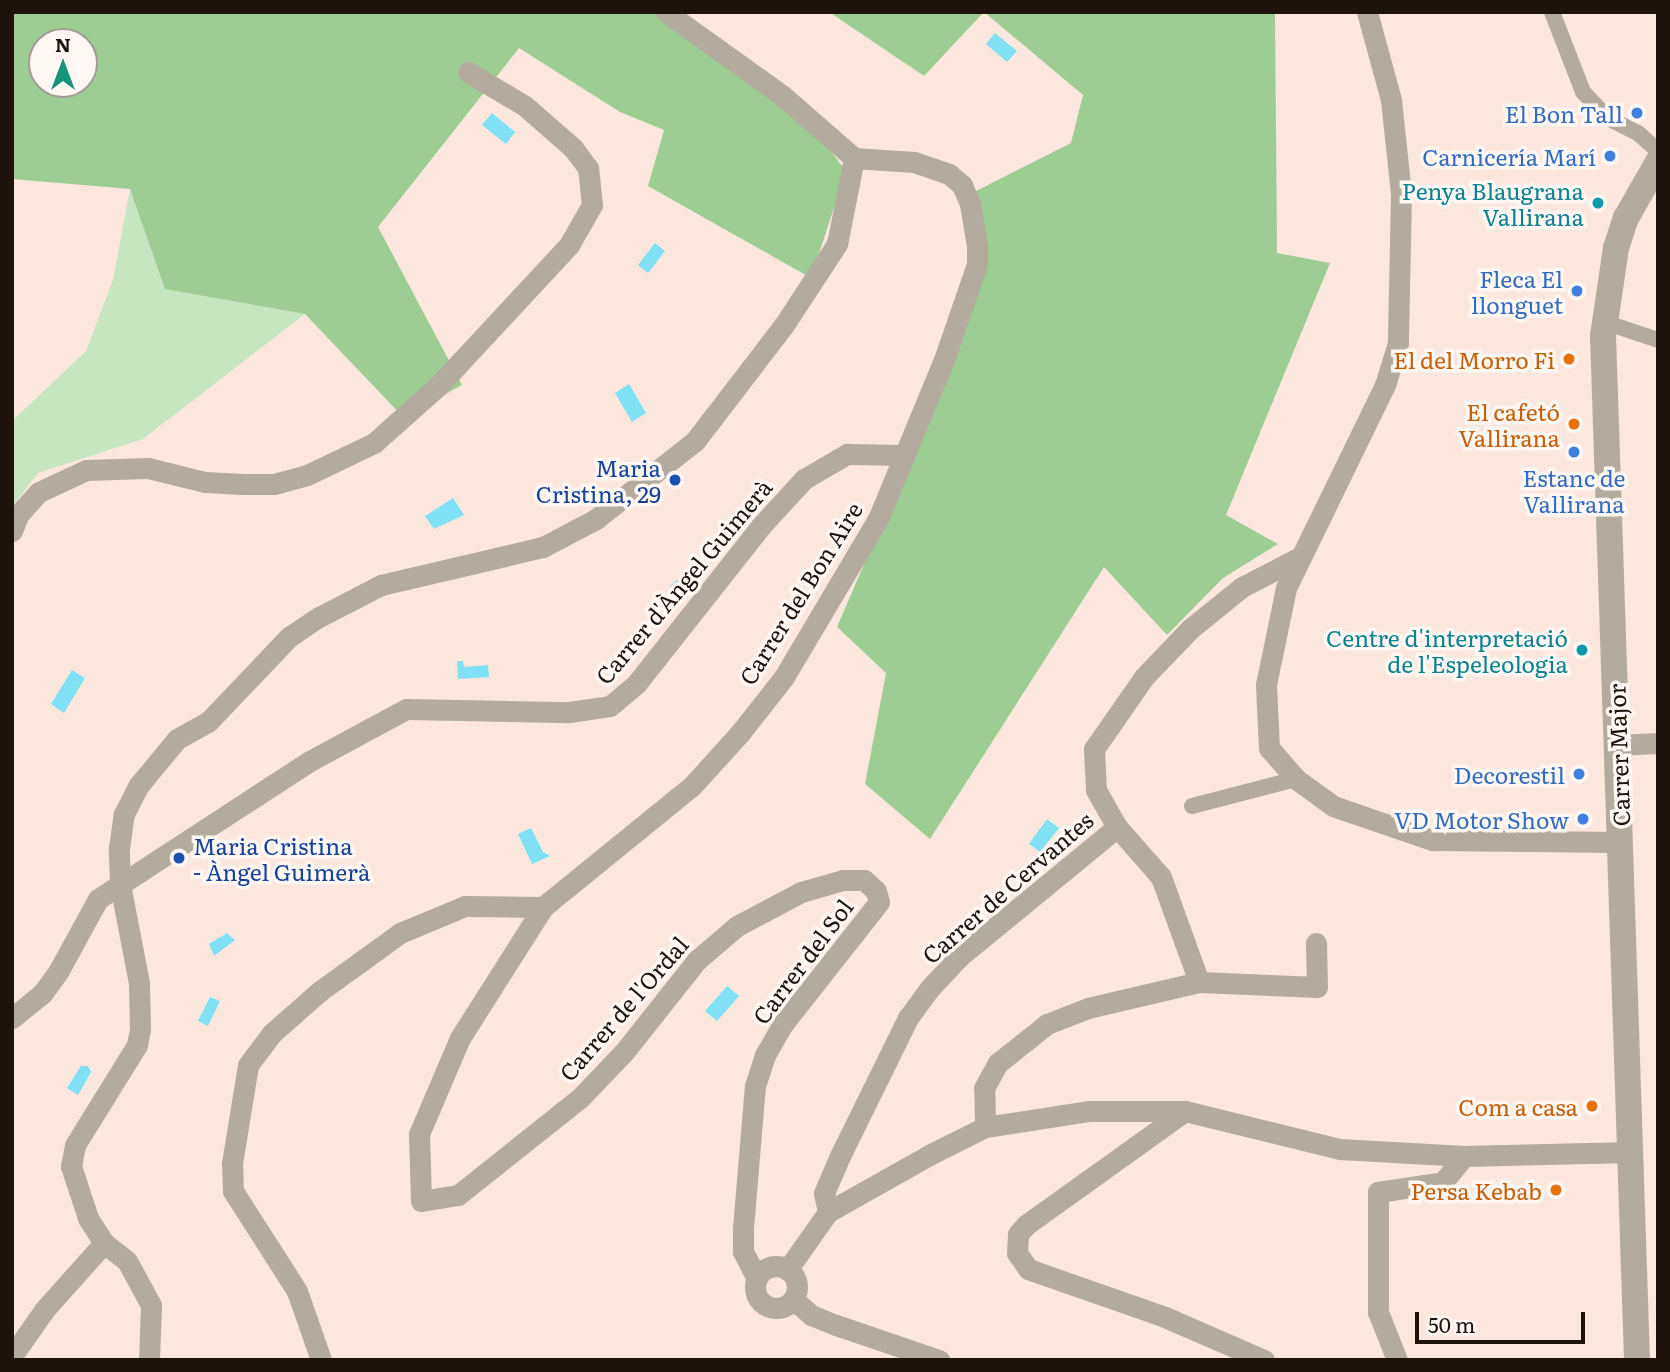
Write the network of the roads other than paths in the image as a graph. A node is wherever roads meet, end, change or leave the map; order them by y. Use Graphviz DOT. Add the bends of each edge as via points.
graph roads {
  1 [pos="666,12"];
  2 [pos="1367,12"];
  3 [pos="1552,12"];
  4 [pos="468,72"];
  5 [pos="1658,151"];
  6 [pos="854,158"];
  7 [pos="1658,162"];
  8 [pos="1604,322"];
  9 [pos="1658,340"];
  10 [pos="904,454"];
  11 [pos="12,531"];
  12 [pos="1298,558"];
  13 [pos="1658,743"];
  14 [pos="1617,745"];
  15 [pos="1296,779"];
  16 [pos="1192,806"];
  17 [pos="1117,827"];
  18 [pos="1621,842"];
  19 [pos="120,884"];
  20 [pos="876,891"];
  21 [pos="543,907"];
  22 [pos="1316,943"];
  23 [pos="1199,982"];
  24 [pos="12,1018"];
  25 [pos="1185,1111"];
  26 [pos="985,1127"];
  27 [pos="1632,1152"];
  28 [pos="1464,1156"];
  29 [pos="421,1201"];
  30 [pos="828,1212"];
  31 [pos="104,1243"];
  32 [pos="787,1270"];
  33 [pos="756,1277"];
  34 [pos="794,1300"];
  35 [pos="12,1356"];
  36 [pos="149,1360"];
  37 [pos="321,1360"];
  38 [pos="939,1360"];
  39 [pos="1264,1360"];
  40 [pos="1397,1360"];
  41 [pos="1637,1360"];
  1 -- 6 [label="street" via="783,96"];
  2 -- 12 [label="street" via="1391,100 1401,194 1404,243 1398,343 1385,385"];
  3 -- 5 [label="street" via="1583,92 1608,118"];
  4 -- 11 [label="street" via="525,106 573,148 588,168 592,205 569,245 439,385 374,443 307,475 274,484 243,484 205,482 148,468 86,470 39,492 18,515"];
  6 -- 10 [label="street, Carrer del Bon Aire" via="914,162 949,174 962,185 974,226 977,264 946,357"];
  6 -- 19 [label="street" via="837,244 784,325 695,441 570,537 479,565 380,585 289,637 208,722 177,739 139,785 124,814 118,848"];
  7 -- 8 [label="street, Carrer Major" via="1626,218 1616,247"];
  8 -- 9 [label="street"];
  8 -- 14 [label="street, Carrer Major"];
  10 -- 19 [label="street, Carrer d'Àngel Guimerà" via="847,454 804,480 760,527 637,683 610,706 569,712 406,709 308,762"];
  10 -- 21 [label="street, Carrer del Bon Aire" via="878,519 784,677 692,786"];
  12 -- 15 [label="street" via="1271,655 1265,712 1269,748"];
  12 -- 17 [label="street" via="1242,587 1190,629 1100,734 1092,760 1096,790"];
  13 -- 14 [label="street"];
  14 -- 18 [label="street, Carrer Major"];
  15 -- 16 [label="street"];
  15 -- 18 [label="street" via="1348,814 1432,840"];
  17 -- 23 [label="street" via="1160,877"];
  17 -- 30 [label="street, Carrer de Cervantes" via="958,957 930,988 908,1018 840,1156 824,1193"];
  18 -- 27 [label="street, Carrer Major"];
  19 -- 24 [label="street, Carrer d'Àngel Guimerà" via="98,900 71,953 42,993"];
  19 -- 31 [label="street" via="139,983 140,1030 137,1045 75,1145 71,1166 75,1191"];
  20 -- 29 [label="street, Carrer de l'Ordal" via="863,880 843,880 801,892 737,926 697,960 624,1052 580,1098 458,1195"];
  20 -- 33 [label="street, Carrer del Sol" via="879,902 864,926 783,1024 765,1055 748,1132 743,1228 744,1251"];
  21 -- 29 [label="street, Carrer del Bon Aire" via="460,1038 419,1134"];
  21 -- 37 [label="street" via="465,906 400,933 320,991 252,1058 232,1163 233,1191 297,1291"];
  22 -- 23 [label="street" via="1317,988"];
  23 -- 26 [label="street" via="1088,1008 1047,1024 998,1063 984,1088"];
  25 -- 26 [label="street" via="1090,1111"];
  25 -- 28 [label="street" via="1340,1149"];
  25 -- 39 [label="street" via="1026,1225 1018,1234 1017,1253 1028,1269 1165,1317"];
  26 -- 30 [label="street"];
  27 -- 28 [label="street"];
  27 -- 41 [label="street, Carrer Major"];
  28 -- 40 [label="street" via="1443,1182 1378,1192 1378,1312"];
  30 -- 32 [label="street"];
  31 -- 35 [label="street"];
  31 -- 36 [label="street" via="127,1261 151,1305"];
  32 -- 33 [label="street" via="770,1267"];
  32 -- 34 [label="street" via="797,1283"];
  33 -- 34 [label="street" via="756,1294 767,1307 778,1309"];
  34 -- 38 [label="street" via="811,1315"];
}
